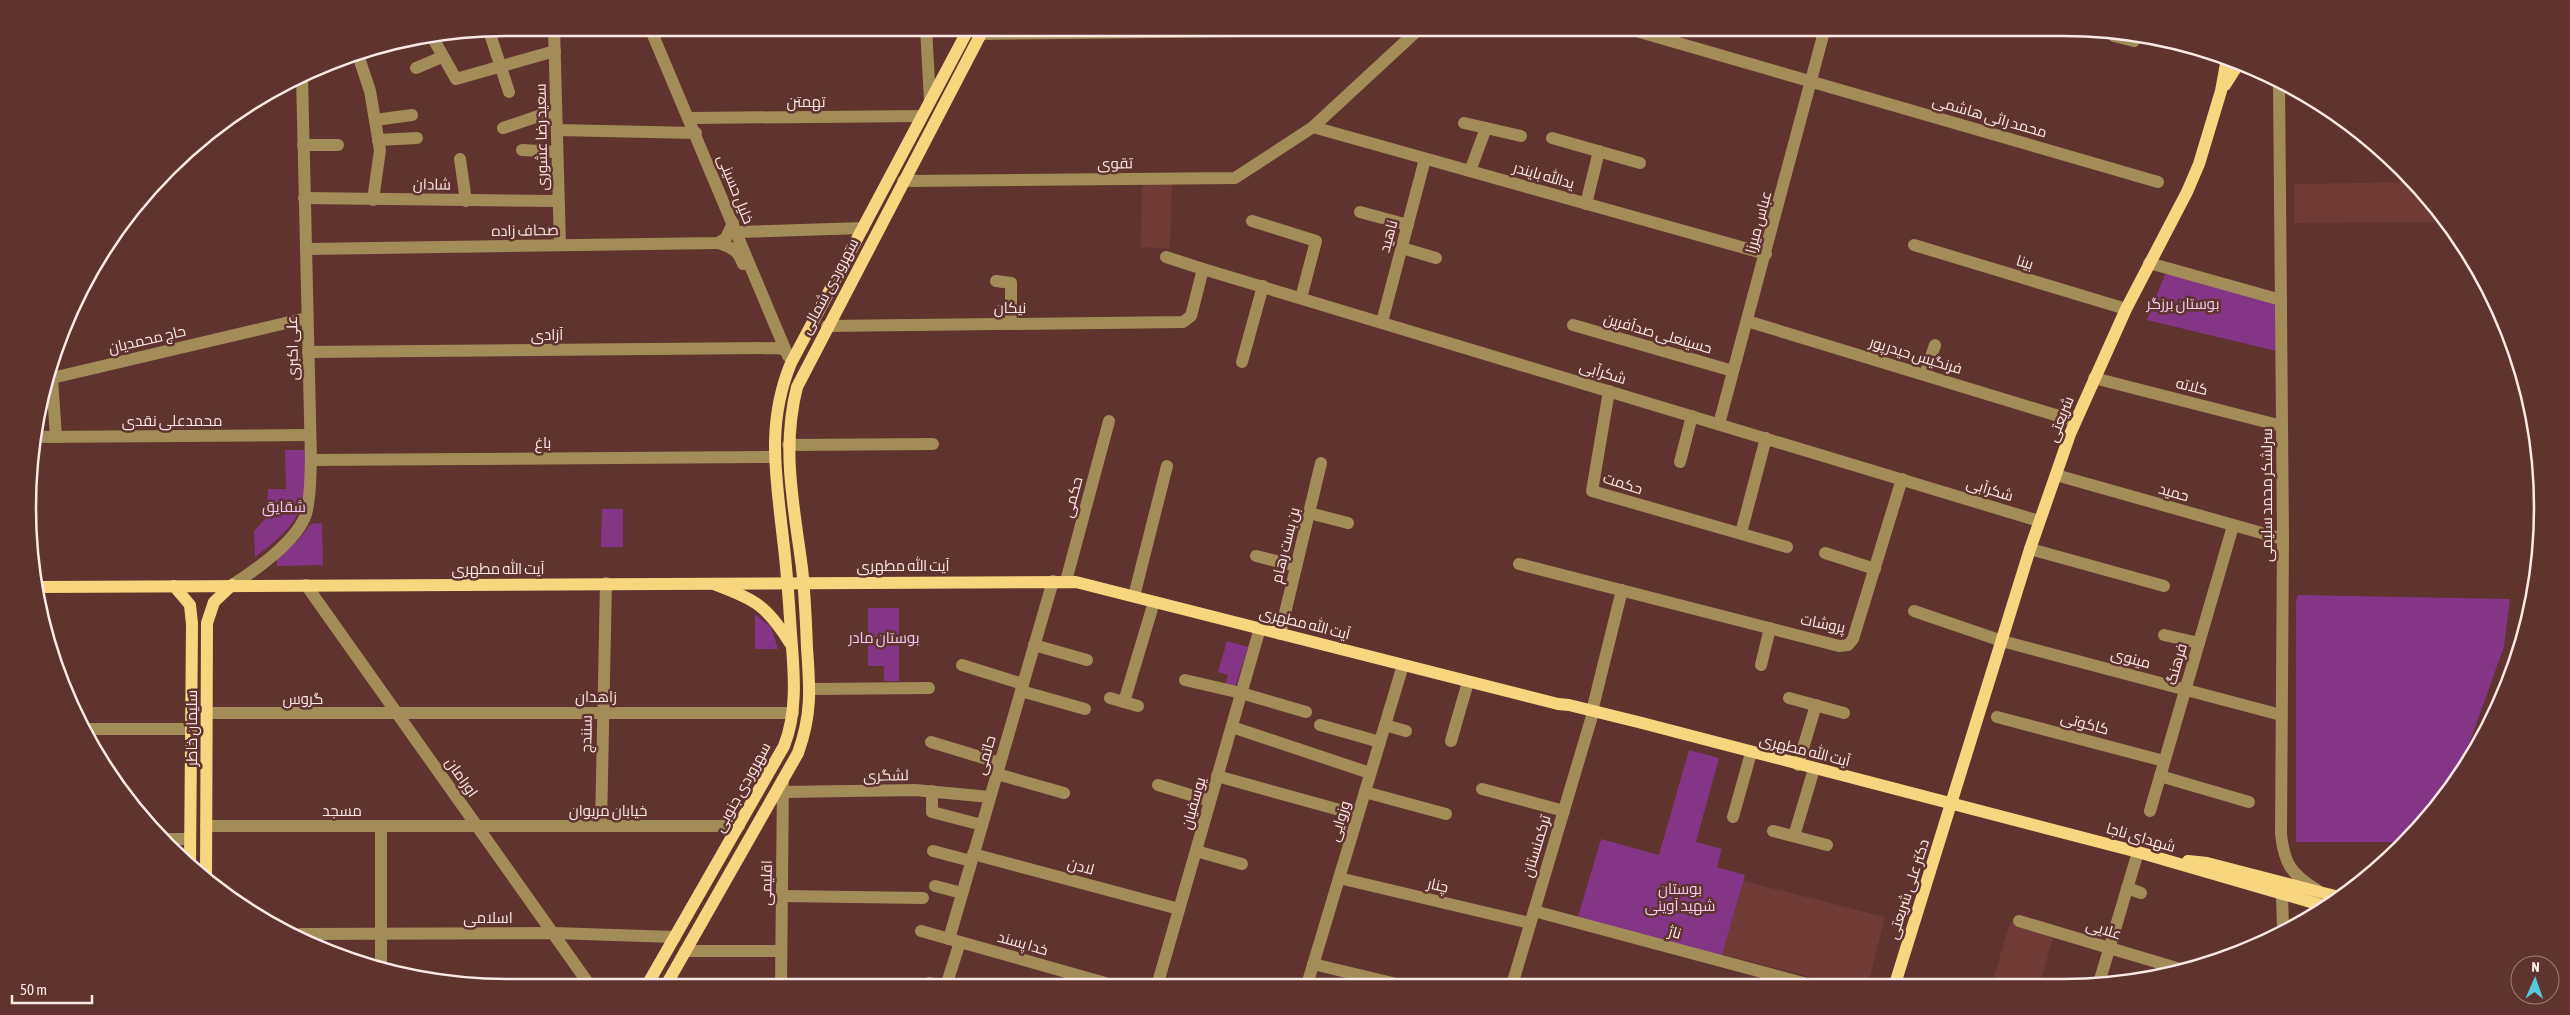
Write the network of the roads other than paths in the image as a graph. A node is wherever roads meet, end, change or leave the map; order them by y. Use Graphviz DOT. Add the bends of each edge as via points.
graph roads {
  1 [pos="554,36"];
  2 [pos="654,36"];
  3 [pos="926,36"];
  4 [pos="965,36"];
  5 [pos="980,36"];
  6 [pos="1410,36"];
  7 [pos="1655,36"];
  8 [pos="1823,36"];
  9 [pos="491,37"];
  10 [pos="435,42"];
  11 [pos="555,51"];
  12 [pos="442,56"];
  13 [pos="360,60"];
  14 [pos="2226,65"];
  15 [pos="500,67"];
  16 [pos="416,68"];
  17 [pos="2235,69"];
  18 [pos="1812,80"];
  19 [pos="302,84"];
  20 [pos="2279,89"];
  21 [pos="2221,91"];
  22 [pos="509,92"];
  23 [pos="930,101"];
  24 [pos="556,110"];
  25 [pos="412,115"];
  26 [pos="922,116"];
  27 [pos="690,118"];
  28 [pos="375,120"];
  29 [pos="1464,123"];
  30 [pos="1313,127"];
  31 [pos="503,128"];
  32 [pos="1486,128"];
  33 [pos="557,130"];
  34 [pos="696,133"];
  35 [pos="1521,136"];
  36 [pos="417,138"];
  37 [pos="1552,138"];
  38 [pos="378,140"];
  39 [pos="303,145"];
  40 [pos="338,145"];
  41 [pos="522,150"];
  42 [pos="1599,151"];
  43 [pos="557,152"];
  44 [pos="460,159"];
  45 [pos="1425,159"];
  46 [pos="1640,163"];
  47 [pos="1470,171"];
  48 [pos="903,181"];
  49 [pos="2158,182"];
  50 [pos="304,198"];
  51 [pos="373,200"];
  52 [pos="466,201"];
  53 [pos="558,201"];
  54 [pos="1586,204"];
  55 [pos="1360,212"];
  56 [pos="1252,221"];
  57 [pos="1408,224"];
  58 [pos="735,228"];
  59 [pos="863,228"];
  60 [pos="718,243"];
  61 [pos="560,245"];
  62 [pos="1914,245"];
  63 [pos="1402,248"];
  64 [pos="306,249"];
  65 [pos="1766,254"];
  66 [pos="1166,257"];
  67 [pos="1436,258"];
  68 [pos="2149,263"];
  69 [pos="1203,269"];
  70 [pos="996,281"];
  71 [pos="1263,286"];
  72 [pos="1301,298"];
  73 [pos="2281,300"];
  74 [pos="2126,309"];
  75 [pos="307,318"];
  76 [pos="1747,321"];
  77 [pos="1382,322"];
  78 [pos="1011,324"];
  79 [pos="1573,325"];
  80 [pos="827,326"];
  81 [pos="1934,345"];
  82 [pos="782,349"];
  83 [pos="308,352"];
  84 [pos="1242,362"];
  85 [pos="791,363"];
  86 [pos="1733,371"];
  87 [pos="1925,375"];
  88 [pos="55,377"];
  89 [pos="2094,378"];
  90 [pos="52,385"];
  91 [pos="1609,391"];
  92 [pos="1692,416"];
  93 [pos="1108,421"];
  94 [pos="2075,421"];
  95 [pos="1719,424"];
  96 [pos="2282,426"];
  97 [pos="310,436"];
  98 [pos="42,437"];
  99 [pos="56,437"];
  100 [pos="1766,438"];
  101 [pos="932,444"];
  102 [pos="788,445"];
  103 [pos="774,457"];
  104 [pos="311,460"];
  105 [pos="1680,462"];
  106 [pos="1321,463"];
  107 [pos="1166,466"];
  108 [pos="2056,475"];
  109 [pos="1902,479"];
  110 [pos="1309,513"];
  111 [pos="2039,521"];
  112 [pos="1348,523"];
  113 [pos="2233,526"];
  114 [pos="1741,533"];
  115 [pos="2283,539"];
  116 [pos="1787,547"];
  117 [pos="2030,549"];
  118 [pos="1825,553"];
  119 [pos="1256,556"];
  120 [pos="1519,564"];
  121 [pos="1296,566"];
  122 [pos="1875,569"];
  123 [pos="802,576"];
  124 [pos="1053,581"];
  125 [pos="1066,581"];
  126 [pos="709,582"];
  127 [pos="788,582"];
  128 [pos="606,583"];
  129 [pos="306,585"];
  130 [pos="174,586"];
  131 [pos="232,586"];
  132 [pos="2164,586"];
  133 [pos="43,587"];
  134 [pos="1622,590"];
  135 [pos="1134,596"];
  136 [pos="1154,602"];
  137 [pos="1914,611"];
  138 [pos="1260,628"];
  139 [pos="1770,628"];
  140 [pos="1280,634"];
  141 [pos="2164,635"];
  142 [pos="2002,641"];
  143 [pos="2199,643"];
  144 [pos="1034,645"];
  145 [pos="792,646"];
  146 [pos="1087,660"];
  147 [pos="962,665"];
  148 [pos="1403,665"];
  149 [pos="1761,665"];
  150 [pos="1185,680"];
  151 [pos="1468,682"];
  152 [pos="1022,687"];
  153 [pos="929,688"];
  154 [pos="810,689"];
  155 [pos="2185,689"];
  156 [pos="1241,693"];
  157 [pos="1110,698"];
  158 [pos="1789,698"];
  159 [pos="1124,702"];
  160 [pos="1816,705"];
  161 [pos="1138,706"];
  162 [pos="1085,709"];
  163 [pos="603,712"];
  164 [pos="794,712"];
  165 [pos="1306,712"];
  166 [pos="1844,713"];
  167 [pos="208,714"];
  168 [pos="1592,714"];
  169 [pos="2281,714"];
  170 [pos="398,715"];
  171 [pos="1997,717"];
  172 [pos="1320,725"];
  173 [pos="1385,725"];
  174 [pos="1232,727"];
  175 [pos="92,729"];
  176 [pos="190,729"];
  177 [pos="1406,731"];
  178 [pos="1451,741"];
  179 [pos="931,742"];
  180 [pos="1380,742"];
  181 [pos="1751,753"];
  182 [pos="2164,761"];
  183 [pos="1798,765"];
  184 [pos="998,768"];
  185 [pos="1814,769"];
  186 [pos="1370,774"];
  187 [pos="1218,776"];
  188 [pos="2160,776"];
  189 [pos="1158,785"];
  190 [pos="783,786"];
  191 [pos="1482,789"];
  192 [pos="932,791"];
  193 [pos="1365,792"];
  194 [pos="1064,793"];
  195 [pos="990,797"];
  196 [pos="1210,801"];
  197 [pos="2249,802"];
  198 [pos="1952,804"];
  199 [pos="1564,811"];
  200 [pos="2150,811"];
  201 [pos="1446,814"];
  202 [pos="1358,815"];
  203 [pos="1733,817"];
  204 [pos="982,825"];
  205 [pos="206,826"];
  206 [pos="381,826"];
  207 [pos="477,826"];
  208 [pos="601,826"];
  209 [pos="738,826"];
  210 [pos="1773,831"];
  211 [pos="752,834"];
  212 [pos="1794,836"];
  213 [pos="172,839"];
  214 [pos="189,839"];
  215 [pos="1827,845"];
  216 [pos="933,851"];
  217 [pos="1196,851"];
  218 [pos="2138,852"];
  219 [pos="190,855"];
  220 [pos="2153,857"];
  221 [pos="972,858"];
  222 [pos="1242,864"];
  223 [pos="206,869"];
  224 [pos="1339,878"];
  225 [pos="935,886"];
  226 [pos="2127,888"];
  227 [pos="2141,892"];
  228 [pos="962,893"];
  229 [pos="2282,895"];
  230 [pos="782,896"];
  231 [pos="923,898"];
  232 [pos="2321,898"];
  233 [pos="1180,909"];
  234 [pos="1532,917"];
  235 [pos="2019,921"];
  236 [pos="2283,924"];
  237 [pos="921,931"];
  238 [pos="381,933"];
  239 [pos="553,933"];
  240 [pos="307,934"];
  241 [pos="675,936"];
  242 [pos="954,940"];
  243 [pos="2109,948"];
  244 [pos="685,951"];
  245 [pos="781,951"];
  246 [pos="381,962"];
  247 [pos="1313,964"];
  248 [pos="2170,966"];
  249 [pos="2101,977"];
  250 [pos="586,979"];
  251 [pos="651,979"];
  252 [pos="669,979"];
  253 [pos="781,979"];
  254 [pos="947,979"];
  255 [pos="1091,979"];
  256 [pos="1162,979"];
  257 [pos="1309,979"];
  258 [pos="1376,979"];
  259 [pos="1514,979"];
  260 [pos="1786,979"];
  261 [pos="1897,979"];
  1 -- 11 [label="street, سعید رضا عشوری"];
  2 -- 27 [label="street, خلیل حسینی"];
  3 -- 23 [label="street"];
  4 -- 23 [label="main road, سهروردی شمالی"];
  5 -- 48 [label="main road, سهروردی شمالی"];
  6 -- 30 [label="street, تقوی"];
  7 -- 18 [label="street, محمد راثی هاشمی"];
  8 -- 18 [label="street, عباس میرزا"];
  9 -- 15 [label="street"];
  10 -- 12 [label="street"];
  11 -- 15 [label="street"];
  11 -- 24 [label="street, سعید رضا عشوری"];
  12 -- 15 [label="street" via="456,79"];
  12 -- 16 [label="street"];
  13 -- 28 [label="street" via="370,90"];
  14 -- 21 [label="main road, شریعتی"];
  15 -- 22 [label="street"];
  17 -- 21 [label="main road"];
  18 -- 49 [label="street, محمد راثی هاشمی"];
  18 -- 65 [label="street, عباس میرزا"];
  19 -- 39 [label="street, علی‌ اکبری"];
  20 -- 73 [label="street, سرلشکر محمد سلیمی"];
  21 -- 68 [label="main road, شریعتی" via="2199,164"];
  23 -- 26 [label="main road, سهروردی شمالی"];
  24 -- 31 [label="street"];
  24 -- 33 [label="street, سعید رضا عشوری"];
  25 -- 28 [label="street"];
  26 -- 27 [label="street, تهمتن"];
  26 -- 59 [label="main road, سهروردی شمالی"];
  27 -- 34 [label="street, خلیل حسینی"];
  28 -- 38 [label="street"];
  29 -- 32 [label="street"];
  30 -- 45 [label="street, یدالله بایندر"];
  30 -- 48 [label="street, تقوی" via="1235,178"];
  32 -- 35 [label="street"];
  32 -- 47 [label="street"];
  33 -- 34 [label="street"];
  33 -- 43 [label="street, سعید رضا عشوری"];
  34 -- 58 [label="street, خلیل حسینی"];
  36 -- 38 [label="street"];
  37 -- 42 [label="street"];
  38 -- 51 [label="street" via="380,150"];
  39 -- 40 [label="street"];
  39 -- 50 [label="street, علی‌ اکبری"];
  41 -- 43 [label="street"];
  42 -- 46 [label="street"];
  42 -- 54 [label="street"];
  43 -- 53 [label="street, سعید رضا عشوری"];
  44 -- 52 [label="street"];
  45 -- 47 [label="street, یدالله بایندر"];
  45 -- 57 [label="street, ناهید"];
  47 -- 54 [label="street, یدالله بایندر"];
  48 -- 80 [label="main road, سهروردی شمالی"];
  50 -- 51 [label="street, شادان"];
  50 -- 64 [label="street, علی‌ اکبری"];
  51 -- 52 [label="street, شادان"];
  52 -- 53 [label="street, شادان"];
  53 -- 61 [label="street, سعید رضا عشوری"];
  54 -- 65 [label="street, یدالله بایندر"];
  55 -- 57 [label="street"];
  56 -- 72 [label="street" via="1316,241"];
  57 -- 63 [label="street, ناهید"];
  58 -- 59 [label="street"];
  58 -- 60 [label="street"];
  58 -- 82 [label="street, خلیل حسینی"];
  59 -- 85 [label="main road, سهروردی شمالی"];
  60 -- 61 [label="street, صحاف زاده"];
  60 -- 82 [label="street" via="739,254"];
  61 -- 64 [label="street, صحاف زاده"];
  62 -- 74 [label="street, بینا"];
  63 -- 67 [label="street"];
  63 -- 77 [label="street, ناهید"];
  64 -- 75 [label="street, علی‌ اکبری"];
  65 -- 76 [label="street, عباس میرزا"];
  66 -- 69 [label="street, شکرآبی"];
  68 -- 73 [label="street"];
  68 -- 74 [label="main road, شریعتی"];
  69 -- 71 [label="street, شکرآبی"];
  69 -- 78 [label="street, نیکان" via="1191,316 1178,323"];
  70 -- 78 [label="street" via="1011,283"];
  71 -- 72 [label="street, شکرآبی"];
  71 -- 84 [label="street"];
  72 -- 77 [label="street, شکرآبی"];
  73 -- 96 [label="street, سرلشکر محمد سلیمی"];
  74 -- 89 [label="main road, شریعتی"];
  75 -- 83 [label="street, علی‌ اکبری"];
  75 -- 88 [label="street, حاج محمدیان"];
  76 -- 86 [label="street, عباس میرزا"];
  76 -- 87 [label="street, فرنگیس حیدرپور"];
  77 -- 91 [label="street, شکرآبی"];
  78 -- 80 [label="street, نیکان"];
  79 -- 86 [label="street, حسینعلی صدآفرین"];
  80 -- 102 [label="main road, سهروردی شمالی" via="797,387"];
  81 -- 87 [label="street"];
  82 -- 83 [label="street, آزادی"];
  82 -- 85 [label="street, خلیل حسینی"];
  83 -- 97 [label="street, علی‌ اکبری"];
  85 -- 103 [label="main road, سهروردی شمالی" via="778,403"];
  86 -- 95 [label="street, عباس میرزا"];
  87 -- 94 [label="street, فرنگیس حیدرپور"];
  89 -- 94 [label="main road, شریعتی"];
  89 -- 96 [label="street, کلاته"];
  90 -- 99 [label="street, حاج محمدیان"];
  91 -- 92 [label="street, شکرآبی"];
  91 -- 114 [label="street, حکمت" via="1592,491"];
  92 -- 95 [label="street, شکرآبی"];
  92 -- 105 [label="street"];
  93 -- 125 [label="street, حکمی"];
  94 -- 108 [label="main road, شریعتی"];
  95 -- 100 [label="street, شکرآبی"];
  96 -- 115 [label="street, سرلشکر محمد سلیمی"];
  97 -- 99 [label="street, محمدعلی نقدی"];
  97 -- 104 [label="street, علی‌ اکبری"];
  98 -- 99 [label="street, محمدعلی نقدی"];
  100 -- 109 [label="street, شکرآبی"];
  100 -- 114 [label="street"];
  101 -- 102 [label="street"];
  102 -- 123 [label="main road, سهروردی شمالی"];
  103 -- 104 [label="street, باغ"];
  103 -- 127 [label="main road, سهروردی شمالی"];
  104 -- 131 [label="street, علی‌ اکبری" via="310,494 302,521 283,546"];
  106 -- 110 [label="street, بن بست رهام"];
  107 -- 135 [label="street"];
  108 -- 111 [label="main road, شریعتی"];
  108 -- 113 [label="street, حمید"];
  109 -- 111 [label="street, شکرآبی"];
  109 -- 122 [label="street, پروشات"];
  110 -- 112 [label="street"];
  110 -- 121 [label="street, بن بست رهام"];
  111 -- 117 [label="main road, شریعتی"];
  113 -- 115 [label="street, حمید"];
  113 -- 143 [label="street, فرهنگ"];
  114 -- 116 [label="street, حکمت"];
  115 -- 169 [label="street, سرلشکر محمد سلیمی"];
  117 -- 132 [label="street"];
  117 -- 142 [label="main road, شریعتی"];
  118 -- 122 [label="street"];
  119 -- 121 [label="street"];
  120 -- 134 [label="street, پروشات"];
  121 -- 140 [label="street, بن بست رهام"];
  122 -- 139 [label="street, پروشات" via="1853,639 1848,645 1839,646"];
  123 -- 124 [label="main road, آیت الله مطهری"];
  123 -- 127 [label="main road, آیت الله مطهری"];
  123 -- 154 [label="main road, سهروردی جنوبی"];
  124 -- 125 [label="main road, آیت الله مطهری"];
  124 -- 144 [label="street, حاتمی"];
  125 -- 135 [label="main road, آیت الله مطهری"];
  126 -- 127 [label="main road, آیت الله مطهری"];
  126 -- 128 [label="main road, آیت الله مطهری"];
  126 -- 145 [label="main road" via="760,605 774,618"];
  127 -- 145 [label="main road, سهروردی جنوبی"];
  128 -- 129 [label="main road, آیت الله مطهری"];
  128 -- 163 [label="street, سنندج"];
  129 -- 131 [label="main road, آیت الله مطهری"];
  129 -- 170 [label="street, اورامان"];
  130 -- 131 [label="main road, آیت الله مطهری"];
  130 -- 133 [label="main road, آیت الله مطهری"];
  130 -- 176 [label="main road, سلیمان خاطر" via="191,608"];
  131 -- 167 [label="main road, سلیمان خاطر" via="214,602 207,623"];
  134 -- 139 [label="street, پروشات"];
  134 -- 168 [label="street"];
  135 -- 136 [label="main road, آیت الله مطهری"];
  136 -- 138 [label="main road, آیت الله مطهری"];
  136 -- 159 [label="street"];
  137 -- 142 [label="street, مینوی"];
  138 -- 140 [label="main road, آیت الله مطهری"];
  138 -- 156 [label="street, یوسفیان"];
  139 -- 149 [label="street"];
  140 -- 148 [label="main road, آیت الله مطهری"];
  141 -- 143 [label="street"];
  142 -- 155 [label="street, مینوی"];
  142 -- 198 [label="main road, شریعتی"];
  143 -- 155 [label="street, فرهنگ"];
  144 -- 146 [label="street"];
  144 -- 152 [label="street, حاتمی"];
  145 -- 164 [label="main road, سهروردی جنوبی"];
  147 -- 152 [label="street"];
  148 -- 151 [label="main road, آیت الله مطهری"];
  148 -- 173 [label="street, وزوایی"];
  150 -- 156 [label="street"];
  151 -- 168 [label="main road, آیت الله مطهری"];
  151 -- 178 [label="street"];
  152 -- 162 [label="street"];
  152 -- 184 [label="street, حاتمی"];
  153 -- 154 [label="street"];
  154 -- 190 [label="main road, سهروردی جنوبی" via="806,731"];
  155 -- 169 [label="street, مینوی"];
  155 -- 182 [label="street, فرهنگ"];
  156 -- 165 [label="street"];
  156 -- 174 [label="street, یوسفیان"];
  157 -- 159 [label="street"];
  158 -- 160 [label="street"];
  159 -- 161 [label="street"];
  160 -- 166 [label="street"];
  160 -- 183 [label="street"];
  163 -- 164 [label="street, زاهدان"];
  163 -- 170 [label="street, زاهدان"];
  163 -- 208 [label="street, سنندج"];
  164 -- 209 [label="main road, سهروردی جنوبی" via="784,746"];
  167 -- 170 [label="street, گروس"];
  167 -- 205 [label="main road, سلیمان خاطر"];
  168 -- 181 [label="main road, آیت الله مطهری"];
  168 -- 199 [label="street, ترکمنستان"];
  169 -- 232 [label="street, سرلشکر محمد سلیمی" via="2282,845 2292,872"];
  170 -- 207 [label="street, اورامان"];
  171 -- 182 [label="street, کاکوتی"];
  172 -- 180 [label="street"];
  173 -- 177 [label="street"];
  173 -- 180 [label="street, وزوایی"];
  174 -- 186 [label="street"];
  174 -- 187 [label="street, یوسفیان"];
  175 -- 176 [label="street"];
  176 -- 214 [label="main road, سلیمان خاطر"];
  179 -- 184 [label="street"];
  180 -- 186 [label="street, وزوایی"];
  181 -- 183 [label="main road, آیت الله مطهری"];
  181 -- 203 [label="street"];
  182 -- 188 [label="street, فرهنگ"];
  183 -- 185 [label="main road, آیت الله مطهری"];
  184 -- 194 [label="street"];
  184 -- 195 [label="street, حاتمی"];
  185 -- 198 [label="main road, آیت الله مطهری"];
  185 -- 212 [label="street"];
  186 -- 193 [label="street, وزوایی"];
  187 -- 196 [label="street, یوسفیان"];
  187 -- 202 [label="street"];
  188 -- 197 [label="street"];
  188 -- 200 [label="street, فرهنگ"];
  189 -- 196 [label="street"];
  190 -- 192 [label="street, لشگری"];
  190 -- 211 [label="main road, سهروردی جنوبی"];
  190 -- 230 [label="street, اقلیمی"];
  191 -- 199 [label="street"];
  192 -- 195 [label="street, لشگری"];
  192 -- 204 [label="street" via="932,812"];
  193 -- 201 [label="street"];
  193 -- 202 [label="street, وزوایی"];
  195 -- 204 [label="street, حاتمی"];
  196 -- 217 [label="street, یوسفیان"];
  198 -- 218 [label="main road, شهدای ناجا"];
  198 -- 261 [label="main road, دکتر علی شریعتی"];
  199 -- 234 [label="street, ترکمنستان"];
  202 -- 224 [label="street, وزوایی"];
  204 -- 221 [label="street, حاتمی"];
  205 -- 206 [label="street, مسجد"];
  205 -- 223 [label="main road, سلیمان خاطر"];
  206 -- 207 [label="street, مسجد"];
  206 -- 238 [label="street"];
  207 -- 208 [label="street, خیابان مریوان"];
  207 -- 239 [label="street, اورامان"];
  208 -- 209 [label="street, خیابان مریوان"];
  209 -- 211 [label="main road"];
  209 -- 241 [label="main road, سهروردی جنوبی"];
  210 -- 212 [label="street"];
  211 -- 244 [label="main road, سهروردی جنوبی"];
  212 -- 215 [label="street"];
  213 -- 214 [label="street"];
  214 -- 219 [label="main road, سلیمان خاطر"];
  216 -- 221 [label="street, لادن"];
  217 -- 222 [label="street"];
  217 -- 233 [label="street, یوسفیان"];
  218 -- 220 [label="main road, شهدای ناجا"];
  218 -- 226 [label="street"];
  220 -- 229 [label="main road, شهدای ناجا"];
  220 -- 232 [label="main road" via="2207,863"];
  221 -- 228 [label="street, حاتمی"];
  221 -- 233 [label="street, لادن"];
  224 -- 234 [label="street, چنار"];
  224 -- 247 [label="street, وزوایی"];
  225 -- 228 [label="street"];
  226 -- 227 [label="street"];
  226 -- 243 [label="street"];
  228 -- 242 [label="street, حاتمی"];
  229 -- 232 [label="main road, شهدای ناجا"];
  229 -- 236 [label="street"];
  230 -- 231 [label="street"];
  230 -- 245 [label="street, اقلیمی"];
  233 -- 256 [label="street, یوسفیان"];
  234 -- 259 [label="street, ترکمنستان"];
  234 -- 260 [label="street, ناژ"];
  235 -- 243 [label="street, علایی"];
  237 -- 242 [label="street, خدا پسند"];
  238 -- 239 [label="street, اسلامی"];
  238 -- 240 [label="street, اسلامی"];
  238 -- 246 [label="street"];
  239 -- 241 [label="street, اسلامی"];
  239 -- 250 [label="street, اورامان"];
  241 -- 251 [label="main road, سهروردی جنوبی"];
  242 -- 254 [label="street, حاتمی"];
  242 -- 255 [label="street, خدا پسند"];
  243 -- 248 [label="street, علایی"];
  243 -- 249 [label="street"];
  244 -- 245 [label="street"];
  244 -- 252 [label="main road, سهروردی جنوبی"];
  245 -- 253 [label="street, اقلیمی"];
  247 -- 257 [label="street, وزوایی"];
  247 -- 258 [label="street"];
}
